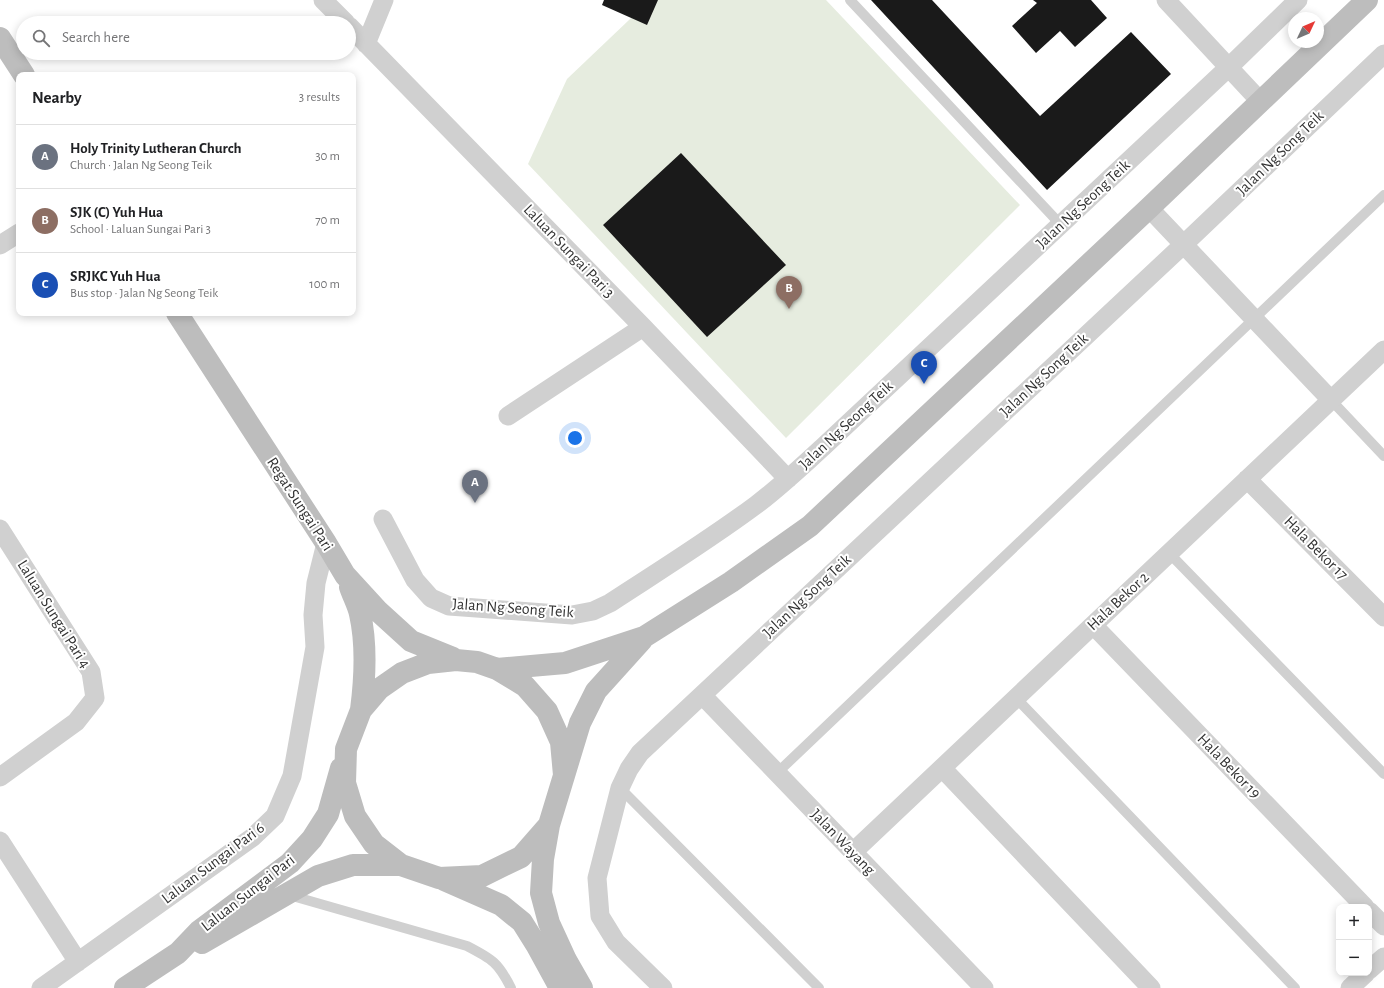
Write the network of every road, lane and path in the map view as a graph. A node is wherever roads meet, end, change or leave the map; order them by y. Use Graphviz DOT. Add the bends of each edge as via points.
graph roads {
  1 [pos="323,0"];
  2 [pos="384,0"];
  3 [pos="850,0"];
  4 [pos="1166,0"];
  5 [pos="1298,0"];
  6 [pos="1367,0"];
  7 [pos="339,16"];
  8 [pos="356,33"];
  9 [pos="366,44"];
  10 [pos="4,50"];
  11 [pos="1384,54"];
  12 [pos="1229,67"];
  13 [pos="22,72"];
  14 [pos="1260,101"];
  15 [pos="1384,196"];
  16 [pos="1148,208"];
  17 [pos="1061,225"];
  18 [pos="16,235"];
  19 [pos="0,245"];
  20 [pos="1184,245"];
  21 [pos="179,316"];
  22 [pos="1254,319"];
  23 [pos="643,327"];
  24 [pos="1384,350"];
  25 [pos="1331,400"];
  26 [pos="508,416"];
  27 [pos="1384,456"];
  28 [pos="788,479"];
  29 [pos="1247,479"];
  30 [pos="383,519"];
  31 [pos="0,529"];
  32 [pos="326,543"];
  33 [pos="1169,553"];
  34 [pos="345,575"];
  35 [pos="1384,617"];
  36 [pos="1093,625"];
  37 [pos="644,637"];
  38 [pos="456,660"];
  39 [pos="496,668"];
  40 [pos="702,695"];
  41 [pos="1016,698"];
  42 [pos="361,710"];
  43 [pos="346,749"];
  44 [pos="942,768"];
  45 [pos="777,773"];
  46 [pos="1384,774"];
  47 [pos="564,775"];
  48 [pos="0,777"];
  49 [pos="620,788"];
  50 [pos="549,825"];
  51 [pos="0,841"];
  52 [pos="853,852"];
  53 [pos="401,865"];
  54 [pos="439,878"];
  55 [pos="288,895"];
  56 [pos="1363,904"];
  57 [pos="1372,914"];
  58 [pos="1384,926"];
  59 [pos="178,953"];
  60 [pos="1384,957"];
  61 [pos="78,962"];
  62 [pos="1372,967"];
  63 [pos="1363,976"];
  64 [pos="41,988"];
  65 [pos="125,988"];
  66 [pos="511,988"];
  67 [pos="560,988"];
  68 [pos="582,988"];
  69 [pos="663,988"];
  70 [pos="819,988"];
  71 [pos="984,988"];
  72 [pos="1151,988"];
  73 [pos="1295,988"];
  74 [pos="1350,988"];
  1 -- 7 [label="street"];
  2 -- 9 [label="street"];
  3 -- 17 [label="lane"];
  4 -- 12 [label="street"];
  5 -- 12 [label="street, Jalan Ng Seong Teik"];
  6 -- 14 [label="main road"];
  8 -- 9 [label="street, Laluan Sungai Pari 3"];
  9 -- 23 [label="street, Laluan Sungai Pari 3"];
  10 -- 13 [label="main road"];
  11 -- 20 [label="street, Jalan Ng Song Teik"];
  12 -- 14 [label="street"];
  12 -- 17 [label="street, Jalan Ng Seong Teik"];
  14 -- 16 [label="main road"];
  15 -- 22 [label="lane"];
  16 -- 20 [label="street"];
  16 -- 37 [label="main road" via="814,523 731,582"];
  17 -- 28 [label="street, Jalan Ng Seong Teik"];
  18 -- 19 [label="street"];
  20 -- 22 [label="street"];
  20 -- 40 [label="street, Jalan Ng Song Teik"];
  21 -- 32 [label="main road, Regat Sungai Pari"];
  22 -- 25 [label="street"];
  22 -- 45 [label="lane"];
  23 -- 26 [label="street"];
  23 -- 28 [label="street, Laluan Sungai Pari 3"];
  24 -- 25 [label="street, Hala Bekor 2"];
  25 -- 27 [label="lane"];
  25 -- 29 [label="street, Hala Bekor 2"];
  28 -- 30 [label="street, Jalan Ng Seong Teik" via="706,540 610,603 593,611 572,615 449,606 431,598 415,580"];
  29 -- 33 [label="street, Hala Bekor 2"];
  29 -- 35 [label="street, Hala Bekor 17"];
  31 -- 48 [label="street, Laluan Sungai Pari 4" via="91,672 95,698 76,722"];
  32 -- 34 [label="main road, Regat Sungai Pari"];
  32 -- 61 [label="street, Laluan Sungai Pari 6" via="316,583 313,615 315,647 292,776 275,816 253,837"];
  33 -- 36 [label="street, Hala Bekor 2"];
  33 -- 46 [label="lane"];
  34 -- 38 [label="main road, Regat Sungai Pari" via="378,611 411,641"];
  34 -- 42 [label="main road" via="360,613 365,681"];
  36 -- 41 [label="street, Hala Bekor 2"];
  36 -- 56 [label="street, Hala Bekor 19"];
  37 -- 39 [label="main road" via="565,663"];
  37 -- 47 [label="main road" via="596,691 580,723"];
  38 -- 39 [label="main road" via="477,662"];
  38 -- 42 [label="main road" via="428,663 402,673 379,689"];
  39 -- 47 [label="main road" via="525,686 547,711 560,742"];
  40 -- 45 [label="street, Jalan Wayang"];
  40 -- 49 [label="street, Jalan Ng Song Teik" via="640,753"];
  41 -- 44 [label="street, Hala Bekor 2"];
  41 -- 73 [label="lane"];
  42 -- 43 [label="main road"];
  43 -- 53 [label="main road" via="345,783 355,816 374,844"];
  43 -- 59 [label="main road, Laluan Sungai Pari" via="328,814 312,840 290,862 199,931"];
  44 -- 52 [label="street, Hala Bekor 2"];
  44 -- 72 [label="street"];
  45 -- 52 [label="street, Jalan Wayang"];
  47 -- 50 [label="main road"];
  49 -- 69 [label="street, Jalan Ng Song Teik" via="597,878 600,916 616,942"];
  49 -- 70 [label="lane"];
  50 -- 54 [label="main road" via="521,857 482,876"];
  50 -- 68 [label="main road" via="541,892 549,923"];
  51 -- 61 [label="street"];
  52 -- 71 [label="street, Jalan Wayang"];
  53 -- 54 [label="main road"];
  53 -- 55 [label="main road" via="352,865 318,876"];
  54 -- 67 [label="main road" via="502,906 522,922"];
  55 -- 59 [label="main road" via="205,942"];
  55 -- 66 [label="lane" via="467,946 490,958 502,971"];
  57 -- 58 [label="street"];
  59 -- 65 [label="main road, Laluan Sungai Pari"];
  60 -- 62 [label="street"];
  61 -- 64 [label="street, Laluan Sungai Pari 6"];
  63 -- 74 [label="street"];
}
